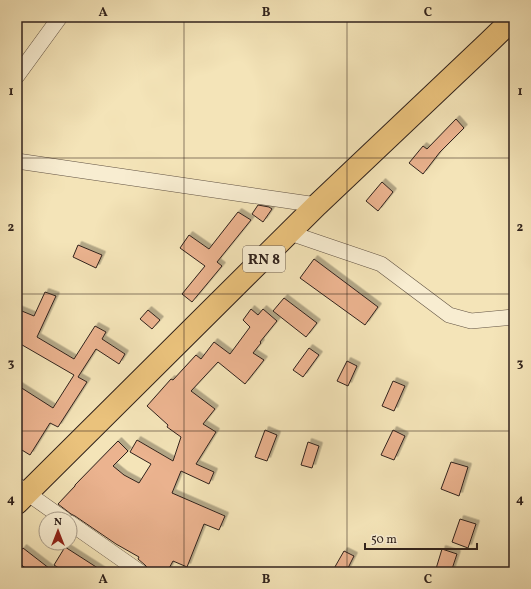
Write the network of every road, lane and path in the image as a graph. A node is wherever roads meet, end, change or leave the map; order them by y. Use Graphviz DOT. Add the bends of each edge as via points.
graph roads {
  1 [pos="60,17"];
  2 [pos="514,18"];
  3 [pos="17,76"];
  4 [pos="17,161"];
  5 [pos="317,206"];
  6 [pos="290,233"];
  7 [pos="514,317"];
  8 [pos="20,494"];
  9 [pos="50,511"];
  10 [pos="78,529"];
  11 [pos="140,572"];
  1 -- 3 [label="street"];
  2 -- 5 [label="main road, RN 8"];
  4 -- 5 [label="street"];
  5 -- 6 [label="main road, RN 8"];
  6 -- 7 [label="street" via="381,264 449,315 471,321"];
  6 -- 8 [label="main road, RN 8"];
  8 -- 9 [label="street"];
  10 -- 11 [label="street"];
}
